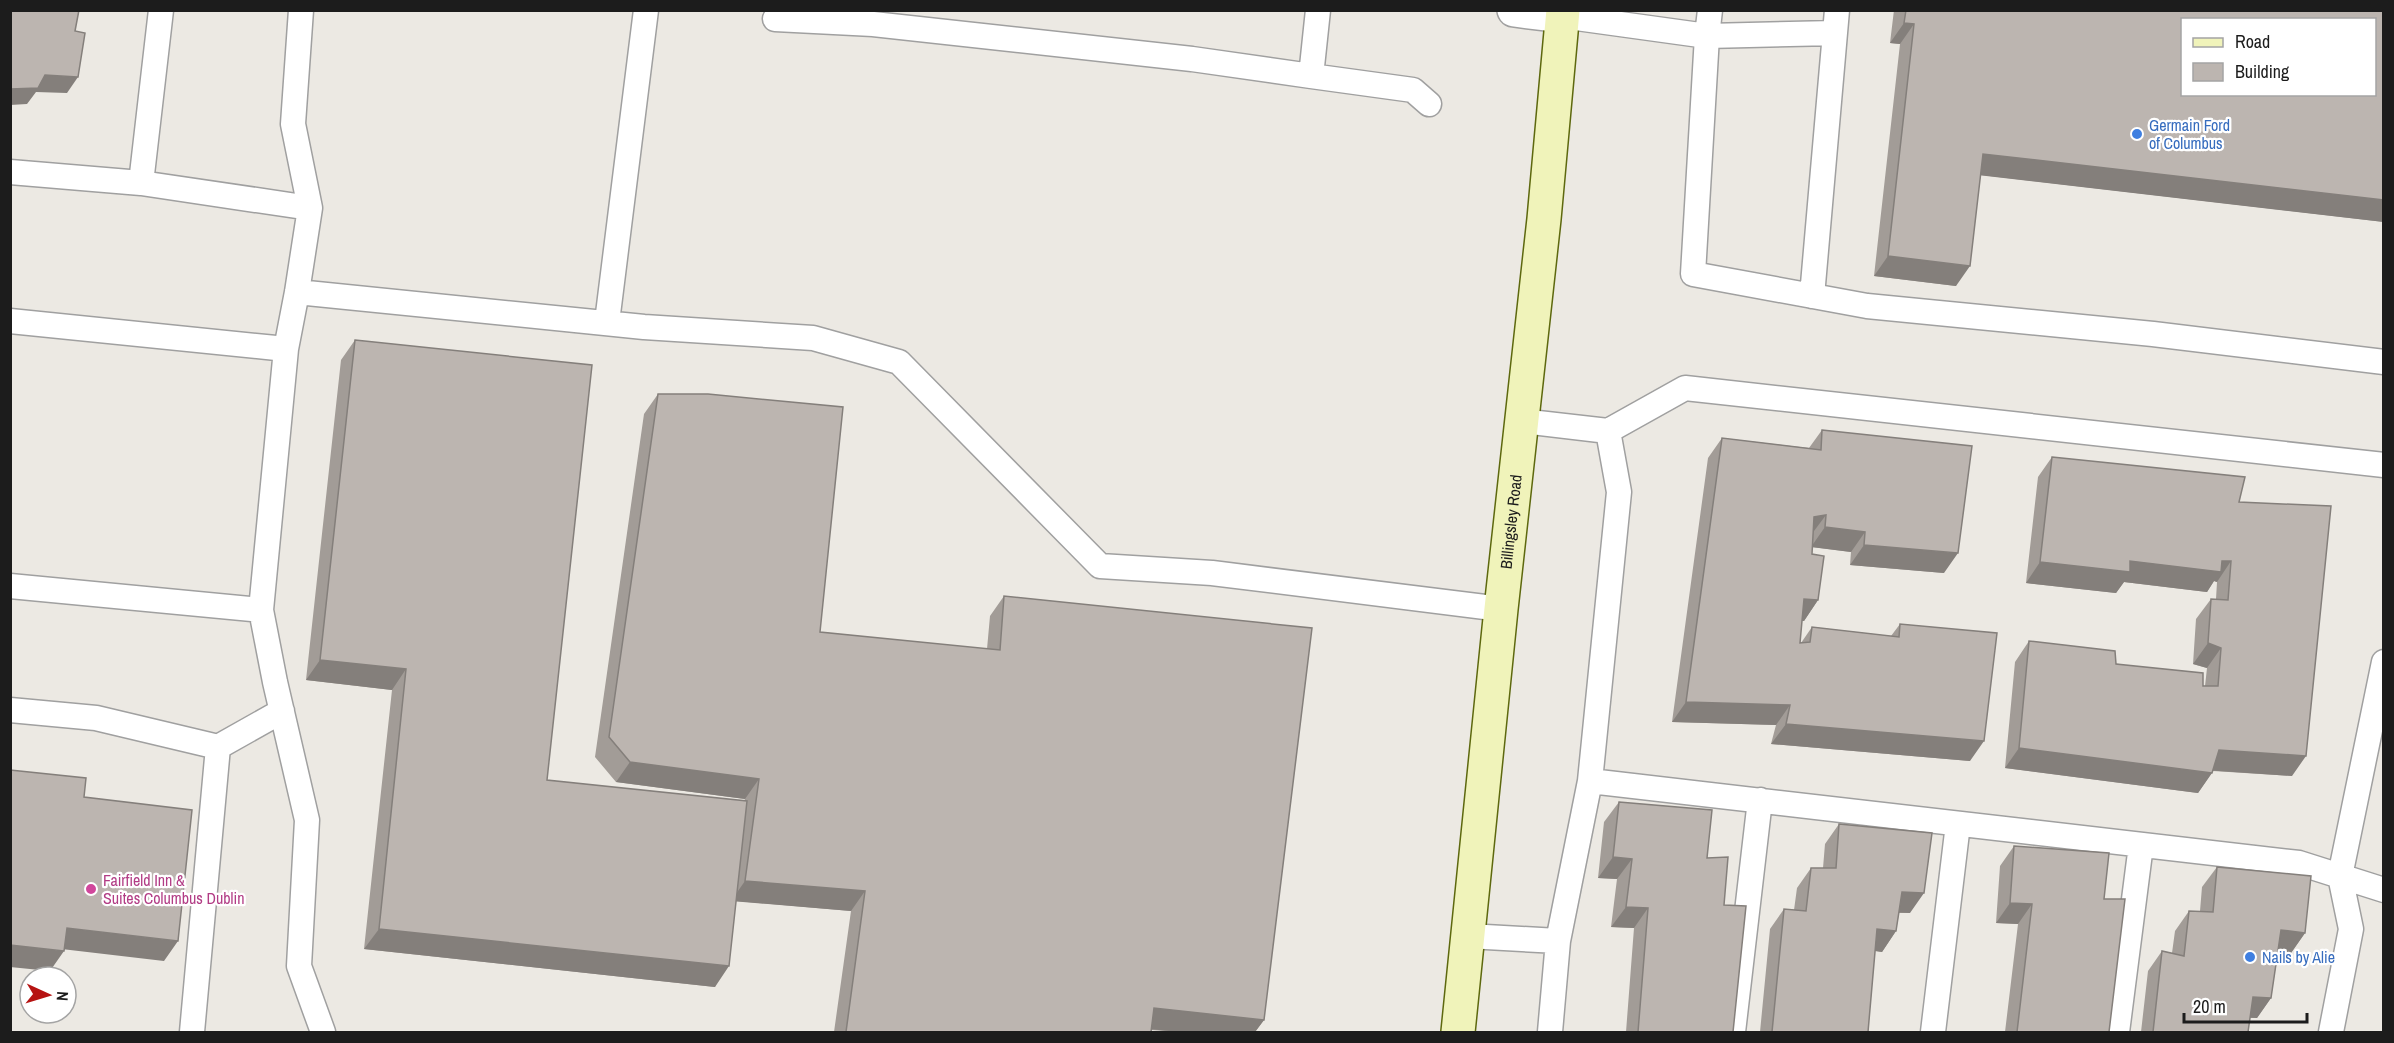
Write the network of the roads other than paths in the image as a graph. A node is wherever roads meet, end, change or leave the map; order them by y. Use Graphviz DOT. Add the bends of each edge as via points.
graph roads {
  1 [pos="161,10"];
  2 [pos="301,10"];
  3 [pos="646,10"];
  4 [pos="1318,10"];
  5 [pos="1514,10"];
  6 [pos="1710,10"];
  7 [pos="1562,13"];
  8 [pos="775,19"];
  9 [pos="1836,22"];
  10 [pos="1707,36"];
  11 [pos="1311,76"];
  12 [pos="1429,104"];
  13 [pos="10,172"];
  14 [pos="141,183"];
  15 [pos="310,208"];
  16 [pos="297,292"];
  17 [pos="1812,296"];
  18 [pos="10,321"];
  19 [pos="607,322"];
  20 [pos="286,349"];
  21 [pos="2384,362"];
  22 [pos="1521,421"];
  23 [pos="1608,431"];
  24 [pos="2384,465"];
  25 [pos="10,586"];
  26 [pos="1501,609"];
  27 [pos="261,610"];
  28 [pos="2384,662"];
  29 [pos="10,710"];
  30 [pos="282,711"];
  31 [pos="218,747"];
  32 [pos="1590,781"];
  33 [pos="1760,801"];
  34 [pos="1958,824"];
  35 [pos="2141,845"];
  36 [pos="2340,876"];
  37 [pos="2384,890"];
  38 [pos="1468,936"];
  39 [pos="1558,942"];
  40 [pos="192,1032"];
  41 [pos="322,1032"];
  42 [pos="1458,1032"];
  43 [pos="1550,1032"];
  44 [pos="1733,1032"];
  45 [pos="1933,1032"];
  46 [pos="2117,1032"];
  47 [pos="2331,1032"];
  1 -- 14 [label="lane"];
  2 -- 15 [label="lane" via="293,124"];
  3 -- 19 [label="lane"];
  4 -- 11 [label="lane"];
  5 -- 7 [label="street"];
  6 -- 10 [label="lane"];
  7 -- 10 [label="lane"];
  7 -- 22 [label="street, Billingsley Road"];
  8 -- 11 [label="lane" via="873,24"];
  9 -- 10 [label="lane"];
  9 -- 17 [label="lane"];
  10 -- 17 [label="lane" via="1693,274"];
  11 -- 12 [label="lane" via="1413,90"];
  13 -- 14 [label="lane"];
  14 -- 15 [label="lane"];
  15 -- 16 [label="lane"];
  16 -- 19 [label="lane"];
  16 -- 20 [label="lane"];
  17 -- 21 [label="lane" via="1867,306"];
  18 -- 20 [label="lane"];
  19 -- 26 [label="lane" via="813,338 899,362 1100,566 1212,573"];
  20 -- 27 [label="lane"];
  22 -- 23 [label="lane"];
  22 -- 26 [label="street, Billingsley Road"];
  23 -- 24 [label="lane" via="1685,388"];
  23 -- 32 [label="lane" via="1619,492"];
  25 -- 27 [label="lane"];
  26 -- 38 [label="street, Billingsley Road"];
  27 -- 30 [label="lane"];
  28 -- 36 [label="lane"];
  29 -- 31 [label="lane" via="96,718"];
  30 -- 31 [label="lane"];
  30 -- 41 [label="lane" via="307,820 299,966"];
  31 -- 40 [label="lane"];
  32 -- 33 [label="lane"];
  32 -- 39 [label="lane"];
  33 -- 34 [label="lane"];
  33 -- 44 [label="lane"];
  34 -- 35 [label="lane"];
  34 -- 45 [label="lane"];
  35 -- 36 [label="lane" via="2299,863"];
  35 -- 46 [label="lane"];
  36 -- 37 [label="lane"];
  36 -- 47 [label="lane" via="2351,928"];
  38 -- 39 [label="lane"];
  38 -- 42 [label="street, Billingsley Road"];
  39 -- 43 [label="lane"];
}
